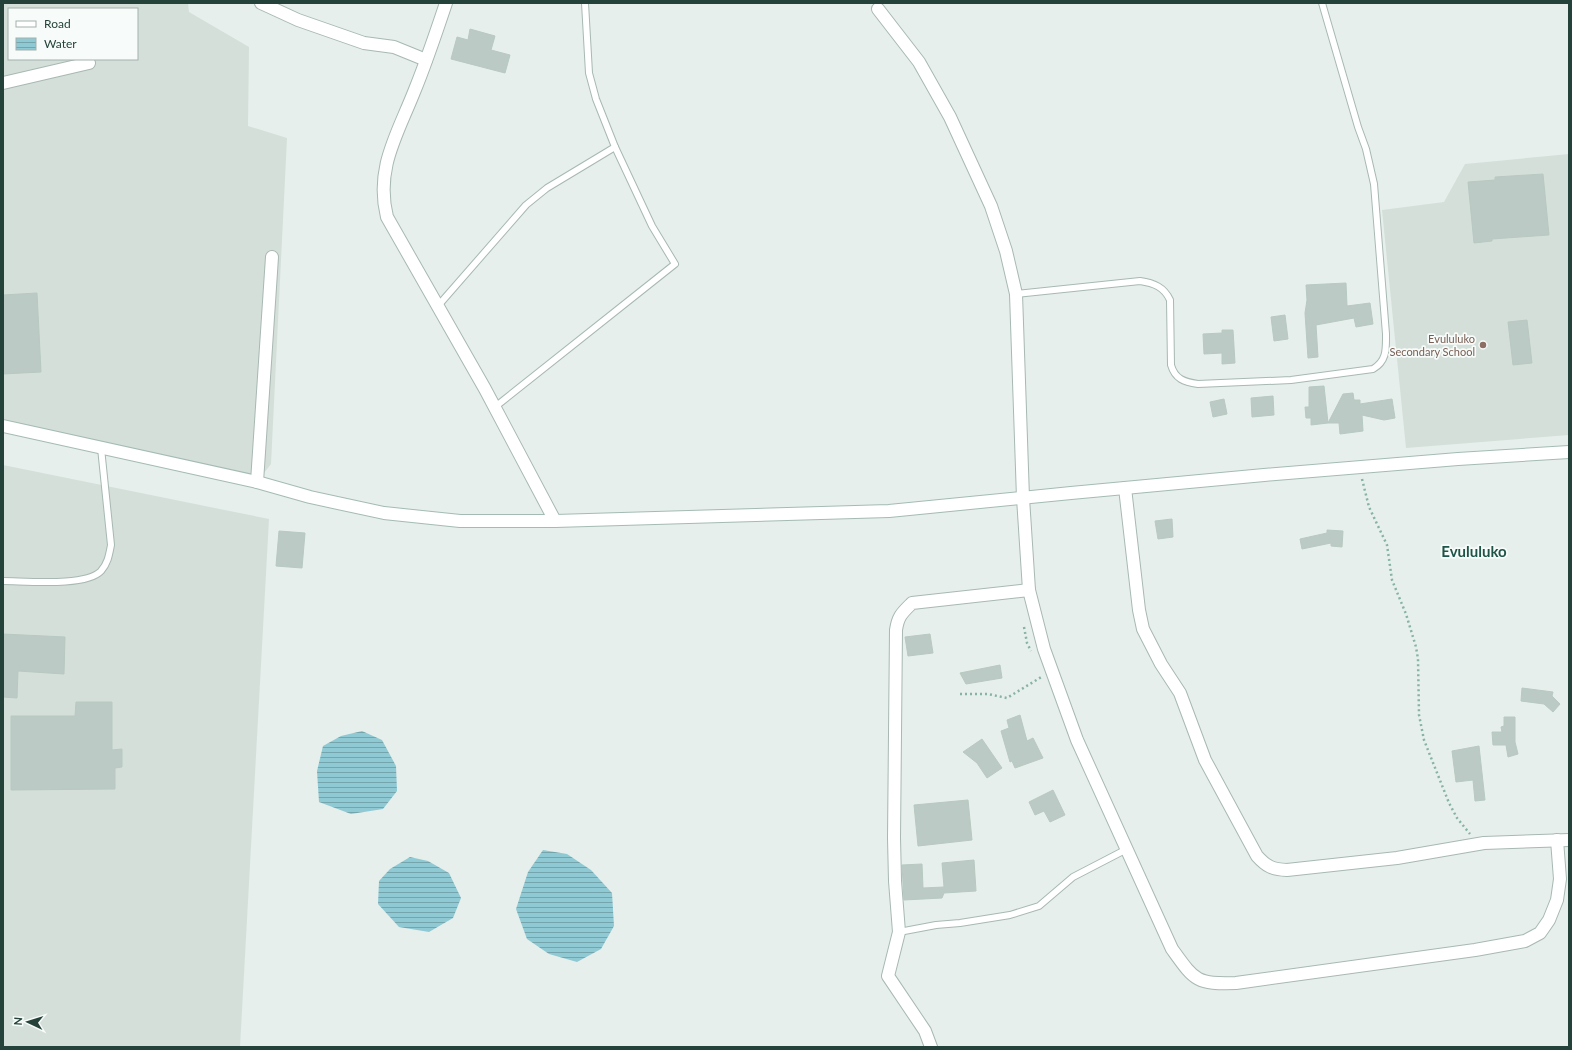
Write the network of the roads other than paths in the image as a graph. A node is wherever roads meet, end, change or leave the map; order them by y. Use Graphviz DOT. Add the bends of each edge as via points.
graph roads {
  1 [pos="261,3"];
  2 [pos="446,3"];
  3 [pos="586,3"];
  4 [pos="1322,3"];
  5 [pos="878,9"];
  6 [pos="426,60"];
  7 [pos="89,63"];
  8 [pos="3,84"];
  9 [pos="615,147"];
  10 [pos="272,257"];
  11 [pos="1016,294"];
  12 [pos="438,307"];
  13 [pos="495,408"];
  14 [pos="3,426"];
  15 [pos="101,448"];
  16 [pos="1569,452"];
  17 [pos="257,482"];
  18 [pos="1125,488"];
  19 [pos="1023,498"];
  20 [pos="554,521"];
  21 [pos="3,581"];
  22 [pos="1029,590"];
  23 [pos="1563,840"];
  24 [pos="1127,849"];
  25 [pos="899,932"];
  26 [pos="931,1047"];
  1 -- 6 [label="street" via="298,20 357,41 394,46"];
  2 -- 6 [label="street"];
  3 -- 9 [label="lane" via="589,73 596,99"];
  4 -- 11 [label="lane" via="1374,184 1386,334 1386,351 1381,364 1373,369 1291,380 1198,384 1187,382 1176,375 1171,365 1170,300 1157,285 1140,281"];
  5 -- 11 [label="street" via="919,62 950,117 990,206"];
  6 -- 12 [label="street" via="386,160 383,186 388,217"];
  7 -- 8 [label="street"];
  9 -- 12 [label="lane" via="547,188 526,205"];
  9 -- 13 [label="lane" via="652,226 675,264"];
  10 -- 17 [label="street"];
  11 -- 19 [label="street"];
  12 -- 13 [label="street"];
  13 -- 20 [label="street"];
  14 -- 15 [label="street"];
  15 -- 17 [label="street"];
  15 -- 21 [label="lane" via="111,545 108,560 100,572 87,579 71,581"];
  16 -- 18 [label="street"];
  17 -- 20 [label="street" via="310,497 412,517 460,521"];
  18 -- 19 [label="street"];
  18 -- 23 [label="street" via="1143,629 1180,693 1205,760 1257,856 1264,864 1274,869 1287,870 1397,858 1478,844"];
  19 -- 20 [label="street" via="889,511"];
  19 -- 22 [label="street"];
  22 -- 24 [label="street" via="1044,649 1077,740"];
  22 -- 25 [label="street" via="912,603 897,619 894,838"];
  23 -- 24 [label="street" via="1558,900 1540,934 1525,941 1221,984 1201,981 1190,974 1172,949"];
  24 -- 25 [label="lane" via="1074,877 1039,906 984,920"];
  25 -- 26 [label="street" via="888,976 925,1031"];
}
